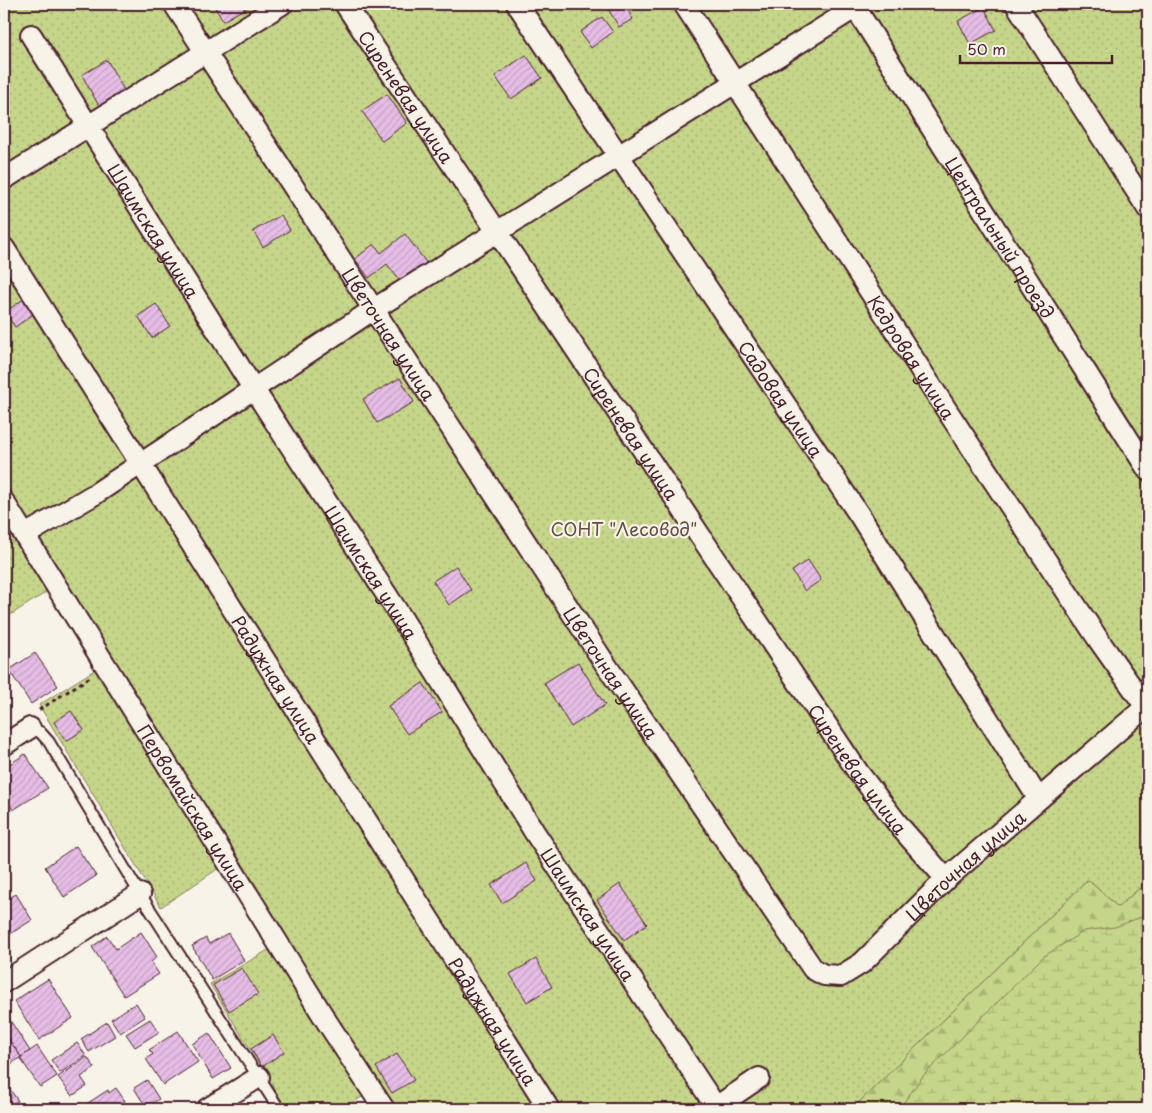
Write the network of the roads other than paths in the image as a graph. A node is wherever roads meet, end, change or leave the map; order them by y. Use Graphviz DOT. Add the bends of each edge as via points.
graph roads {
  1 [pos="174,4"];
  2 [pos="282,4"];
  3 [pos="345,4"];
  4 [pos="517,4"];
  5 [pos="684,4"];
  6 [pos="1016,4"];
  7 [pos="857,5"];
  8 [pos="31,35"];
  9 [pos="205,52"];
  10 [pos="735,83"];
  11 [pos="88,126"];
  12 [pos="619,155"];
  13 [pos="4,179"];
  14 [pos="1148,209"];
  15 [pos="496,232"];
  16 [pos="4,248"];
  17 [pos="374,309"];
  18 [pos="253,388"];
  19 [pos="142,463"];
  20 [pos="1148,470"];
  21 [pos="4,502"];
  22 [pos="25,536"];
  23 [pos="1147,706"];
  24 [pos="30,728"];
  25 [pos="4,745"];
  26 [pos="1038,798"];
  27 [pos="946,879"];
  28 [pos="140,894"];
  29 [pos="4,982"];
  30 [pos="259,1077"];
  31 [pos="759,1078"];
  32 [pos="715,1108"];
  33 [pos="207,1109"];
  34 [pos="279,1109"];
  35 [pos="384,1109"];
  36 [pos="549,1109"];
  1 -- 9 [label="street, Цветочная улица"];
  2 -- 9 [label="street"];
  3 -- 15 [label="street, Сиреневая улица"];
  4 -- 12 [label="street, Садовая улица"];
  5 -- 10 [label="street, Кедровая улица"];
  6 -- 14 [label="street"];
  7 -- 10 [label="street"];
  7 -- 20 [label="street, Центральный проезд"];
  8 -- 11 [label="street, Шаимская улица"];
  9 -- 11 [label="street"];
  9 -- 17 [label="street, Цветочная улица"];
  10 -- 12 [label="street"];
  10 -- 23 [label="street, Кедровая улица" via="1089,626"];
  11 -- 13 [label="street"];
  11 -- 18 [label="street, Шаимская улица"];
  12 -- 15 [label="street"];
  12 -- 26 [label="street, Садовая улица" via="860,516"];
  15 -- 17 [label="street"];
  15 -- 27 [label="street, Сиреневая улица" via="858,772"];
  16 -- 19 [label="street, Радужная улица"];
  17 -- 18 [label="street"];
  17 -- 27 [label="street, Цветочная улица" via="604,662 813,969 824,975 841,976 862,963"];
  18 -- 19 [label="street"];
  18 -- 32 [label="street, Шаимская улица" via="403,620 535,833"];
  19 -- 22 [label="street"];
  19 -- 36 [label="street, Радужная улица"];
  21 -- 22 [label="street, Первомайская улица"];
  22 -- 35 [label="street, Первомайская улица"];
  23 -- 26 [label="street, Цветочная улица"];
  24 -- 25 [label="street"];
  24 -- 28 [label="lane" via="40,732 49,742"];
  26 -- 27 [label="street, Цветочная улица"];
  28 -- 29 [label="street"];
  28 -- 30 [label="lane"];
  30 -- 33 [label="street"];
  30 -- 34 [label="lane"];
  31 -- 32 [label="street, Шаимская улица"];
}
